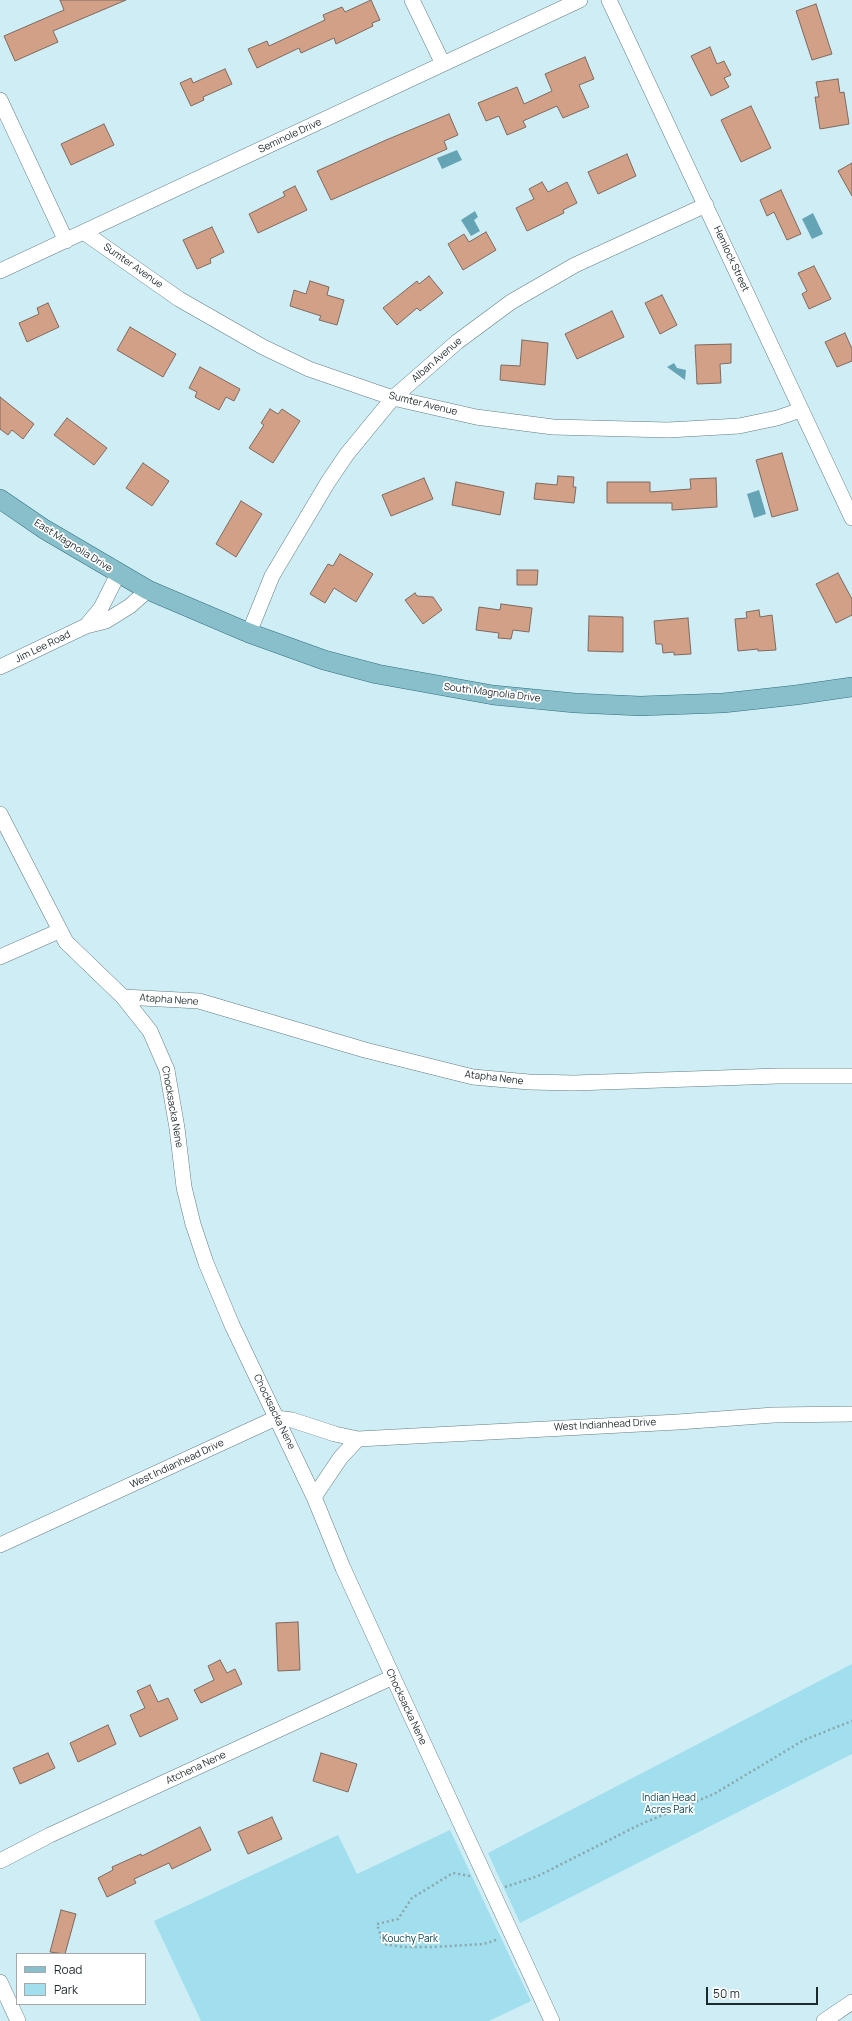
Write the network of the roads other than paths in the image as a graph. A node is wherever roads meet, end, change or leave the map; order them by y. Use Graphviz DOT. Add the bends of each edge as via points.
graph roads {
  1 [pos="412,0"];
  2 [pos="580,0"];
  3 [pos="609,0"];
  4 [pos="443,64"];
  5 [pos="0,100"];
  6 [pos="706,205"];
  7 [pos="85,233"];
  8 [pos="66,241"];
  9 [pos="0,271"];
  10 [pos="394,398"];
  11 [pos="801,410"];
  12 [pos="0,499"];
  13 [pos="852,518"];
  14 [pos="118,574"];
  15 [pos="148,590"];
  16 [pos="86,626"];
  17 [pos="249,633"];
  18 [pos="0,667"];
  19 [pos="852,687"];
  20 [pos="0,814"];
  21 [pos="59,931"];
  22 [pos="0,957"];
  23 [pos="123,996"];
  24 [pos="852,1076"];
  25 [pos="852,1414"];
  26 [pos="276,1418"];
  27 [pos="358,1439"];
  28 [pos="314,1497"];
  29 [pos="0,1545"];
  30 [pos="392,1677"];
  31 [pos="0,1861"];
  32 [pos="0,1982"];
  33 [pos="852,2002"];
  34 [pos="18,2021"];
  35 [pos="552,2021"];
  36 [pos="824,2021"];
  1 -- 4 [label="street"];
  2 -- 4 [label="street, Seminole Drive"];
  3 -- 6 [label="street, Hemlock Street"];
  4 -- 7 [label="street, Seminole Drive"];
  5 -- 8 [label="street"];
  6 -- 10 [label="street, Alban Avenue" via="575,265 510,302 457,342"];
  6 -- 11 [label="street, Hemlock Street"];
  7 -- 8 [label="street, Seminole Drive"];
  7 -- 10 [label="street, Sumter Avenue" via="179,299 263,347 310,369"];
  8 -- 9 [label="street, Seminole Drive"];
  10 -- 11 [label="street, Sumter Avenue" via="476,417 553,427 668,430 739,426"];
  10 -- 17 [label="street, Alban Avenue" via="347,454 328,482 272,576"];
  11 -- 13 [label="street, Hemlock Street"];
  12 -- 14 [label="main road, East Magnolia Drive"];
  14 -- 15 [label="main road, East Magnolia Drive"];
  14 -- 16 [label="street, Jim Lee Road" via="100,608"];
  15 -- 16 [label="street, Jim Lee Road" via="130,606 106,621"];
  15 -- 17 [label="main road, South Magnolia Drive"];
  16 -- 18 [label="street, Jim Lee Road"];
  17 -- 19 [label="main road, South Magnolia Drive" via="324,660 377,674 493,695 640,706 723,703"];
  20 -- 21 [label="street, Chocksacka Nene"];
  21 -- 22 [label="street"];
  21 -- 23 [label="street, Chocksacka Nene" via="81,958"];
  23 -- 24 [label="street, Atapha Nene" via="199,1001 365,1050 473,1077 574,1083 770,1076"];
  23 -- 26 [label="street, Chocksacka Nene" via="150,1031 167,1070 184,1187 193,1224 232,1325"];
  25 -- 27 [label="street, West Indianhead Drive" via="774,1415"];
  26 -- 27 [label="street, West Indianhead Drive" via="292,1420"];
  26 -- 28 [label="street, Chocksacka Nene"];
  26 -- 29 [label="street, West Indianhead Drive"];
  27 -- 28 [label="street" via="341,1457"];
  28 -- 30 [label="street, Chocksacka Nene"];
  30 -- 31 [label="street, Atchena Nene" via="50,1835"];
  30 -- 35 [label="street, Chocksacka Nene"];
  32 -- 34 [label="street"];
  33 -- 36 [label="street"];
}
